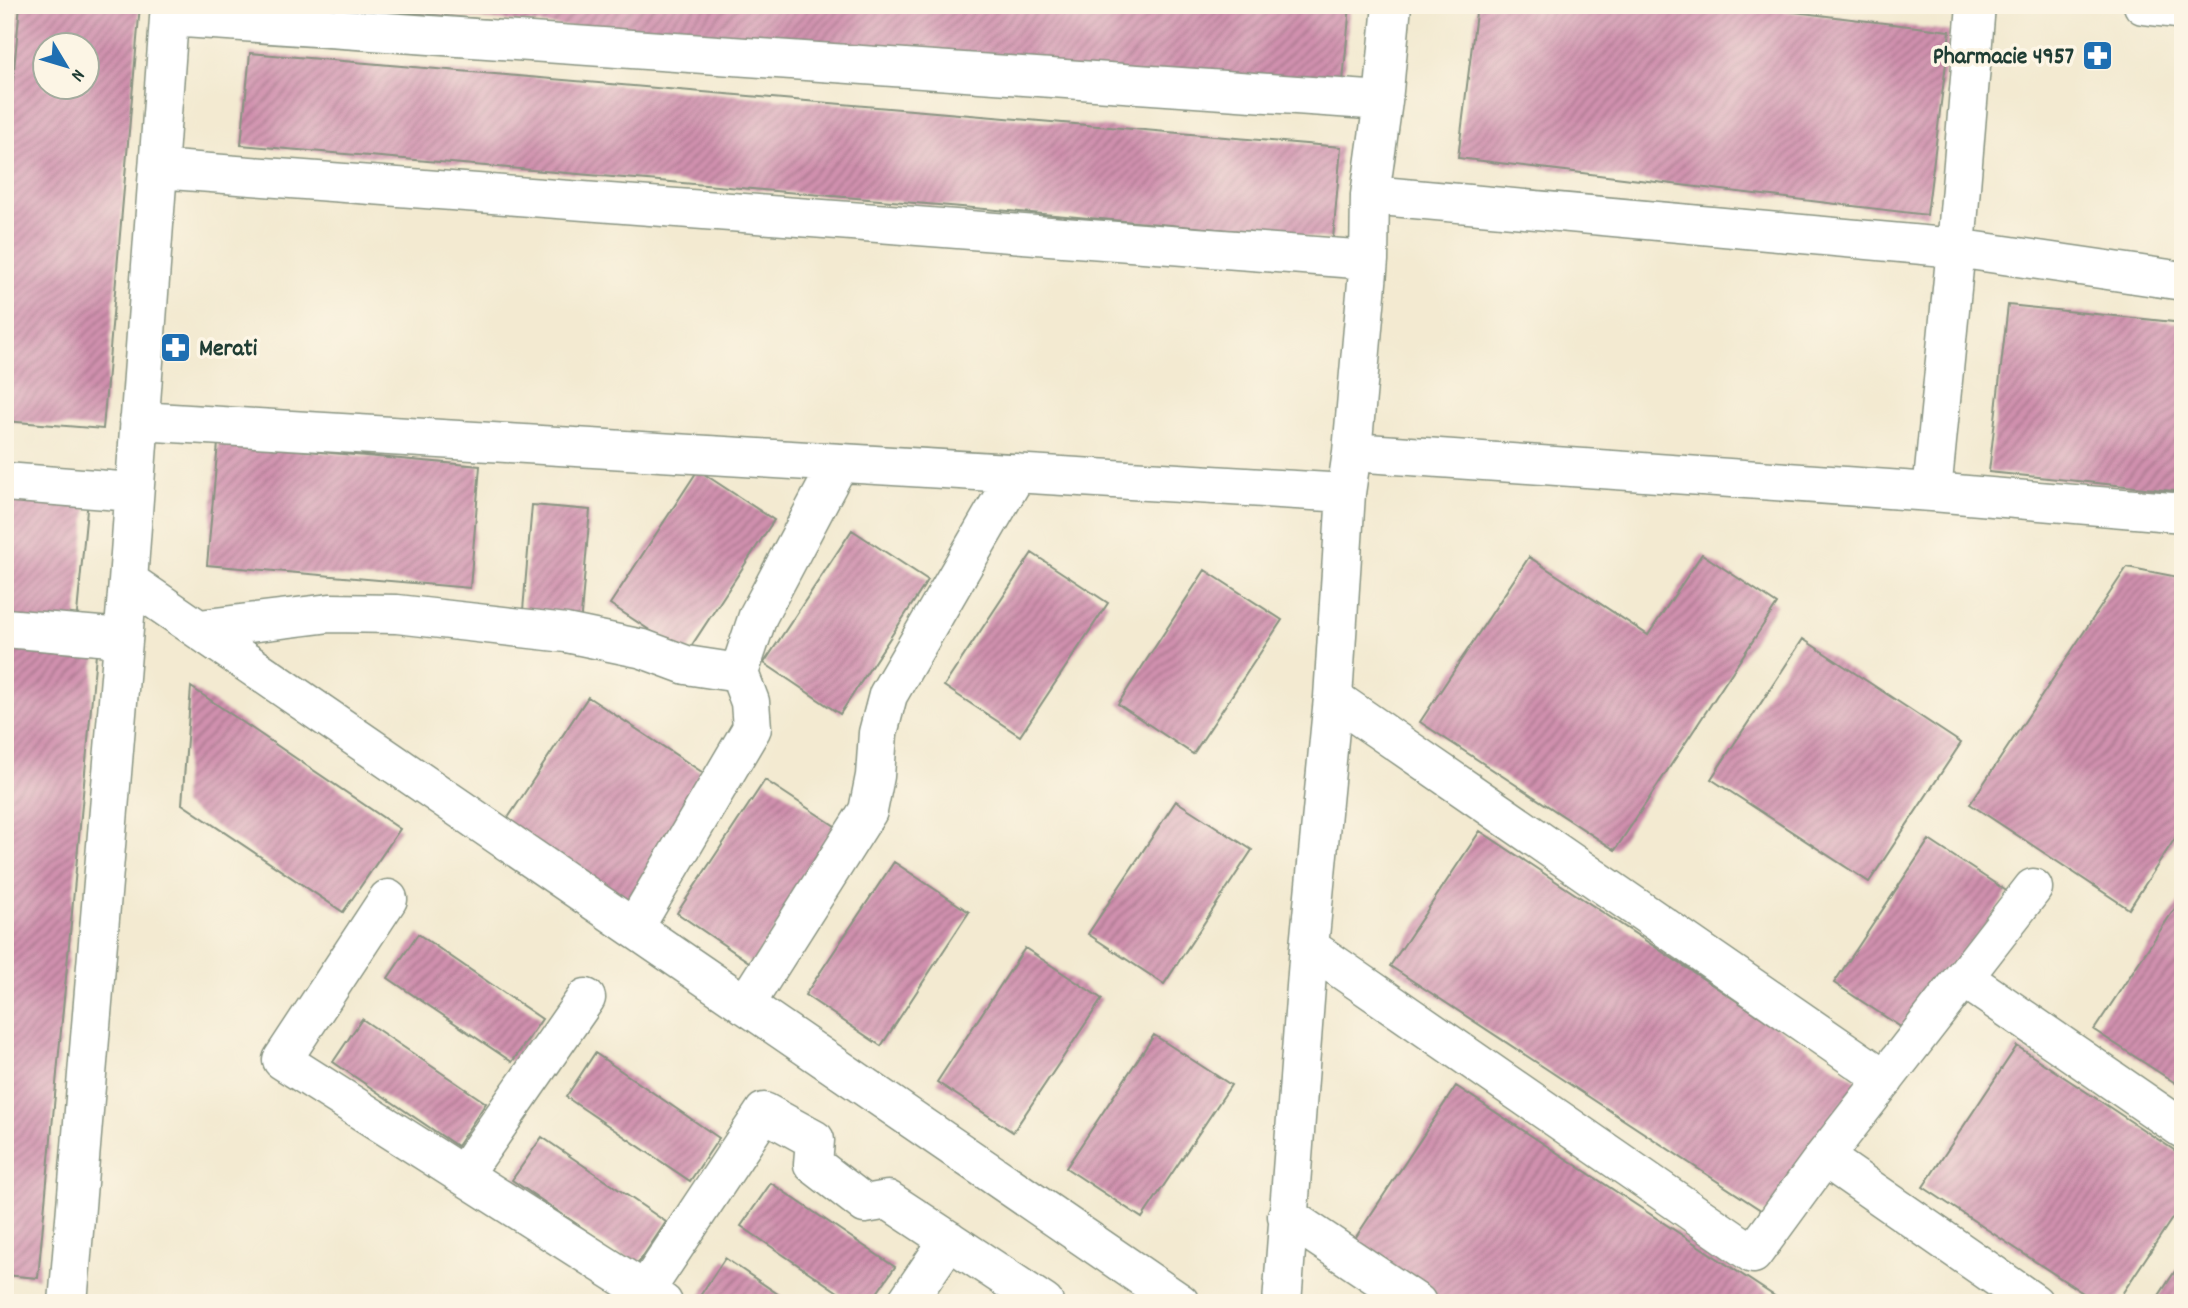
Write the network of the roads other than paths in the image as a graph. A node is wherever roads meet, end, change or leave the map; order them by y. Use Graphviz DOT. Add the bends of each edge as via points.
graph roads {
  1 [pos="1392,5"];
  2 [pos="1976,5"];
  3 [pos="2143,5"];
  4 [pos="2183,10"];
  5 [pos="170,11"];
  6 [pos="1383,101"];
  7 [pos="158,169"];
  8 [pos="1370,195"];
  9 [pos="1956,248"];
  10 [pos="1368,260"];
  11 [pos="2183,281"];
  12 [pos="139,421"];
  13 [pos="1352,452"];
  14 [pos="839,463"];
  15 [pos="1017,473"];
  16 [pos="5,482"];
  17 [pos="133,492"];
  18 [pos="1932,492"];
  19 [pos="1346,493"];
  20 [pos="2183,513"];
  21 [pos="128,581"];
  22 [pos="5,628"];
  23 [pos="199,629"];
  24 [pos="123,638"];
  25 [pos="739,673"];
  26 [pos="1333,698"];
  27 [pos="2033,888"];
  28 [pos="388,899"];
  29 [pos="634,928"];
  30 [pos="1309,947"];
  31 [pos="1964,978"];
  32 [pos="586,998"];
  33 [pos="745,1005"];
  34 [pos="1885,1079"];
  35 [pos="2183,1129"];
  36 [pos="1824,1157"];
  37 [pos="463,1175"];
  38 [pos="1287,1216"];
  39 [pos="949,1240"];
  40 [pos="654,1297"];
  41 [pos="1173,1301"];
  42 [pos="68,1303"];
  43 [pos="906,1303"];
  44 [pos="1044,1303"];
  45 [pos="1282,1303"];
  46 [pos="1418,1303"];
  47 [pos="2034,1303"];
  1 -- 6 [label="street"];
  2 -- 9 [label="street"];
  3 -- 4 [label="street"];
  5 -- 6 [label="street"];
  5 -- 7 [label="street"];
  6 -- 8 [label="street"];
  7 -- 10 [label="street"];
  7 -- 12 [label="street"];
  8 -- 9 [label="street"];
  8 -- 10 [label="street"];
  9 -- 11 [label="street"];
  9 -- 18 [label="street"];
  10 -- 13 [label="street"];
  12 -- 14 [label="street"];
  12 -- 17 [label="street"];
  13 -- 18 [label="street"];
  13 -- 19 [label="street"];
  14 -- 15 [label="street"];
  14 -- 25 [label="street" via="758,616"];
  15 -- 19 [label="street"];
  15 -- 33 [label="street" via="888,695 868,811"];
  16 -- 17 [label="street"];
  17 -- 21 [label="street"];
  18 -- 20 [label="street"];
  19 -- 26 [label="street"];
  21 -- 23 [label="street"];
  21 -- 24 [label="street"];
  22 -- 24 [label="street"];
  23 -- 25 [label="street" via="330,612 397,614 566,633 643,649 686,665"];
  23 -- 29 [label="street"];
  24 -- 42 [label="street"];
  25 -- 29 [label="street" via="750,702 752,727"];
  26 -- 30 [label="street"];
  26 -- 34 [label="street"];
  27 -- 31 [label="street"];
  28 -- 37 [label="street" via="282,1060"];
  29 -- 33 [label="street"];
  30 -- 36 [label="street" via="1753,1254"];
  30 -- 38 [label="street"];
  31 -- 34 [label="street"];
  31 -- 35 [label="street"];
  32 -- 37 [label="street"];
  33 -- 41 [label="street"];
  34 -- 36 [label="street"];
  36 -- 47 [label="street"];
  37 -- 40 [label="street"];
  38 -- 45 [label="street"];
  38 -- 46 [label="street"];
  39 -- 40 [label="street" via="888,1200 865,1205 813,1164 815,1140 764,1112"];
  39 -- 43 [label="street"];
  39 -- 44 [label="street"];
}
